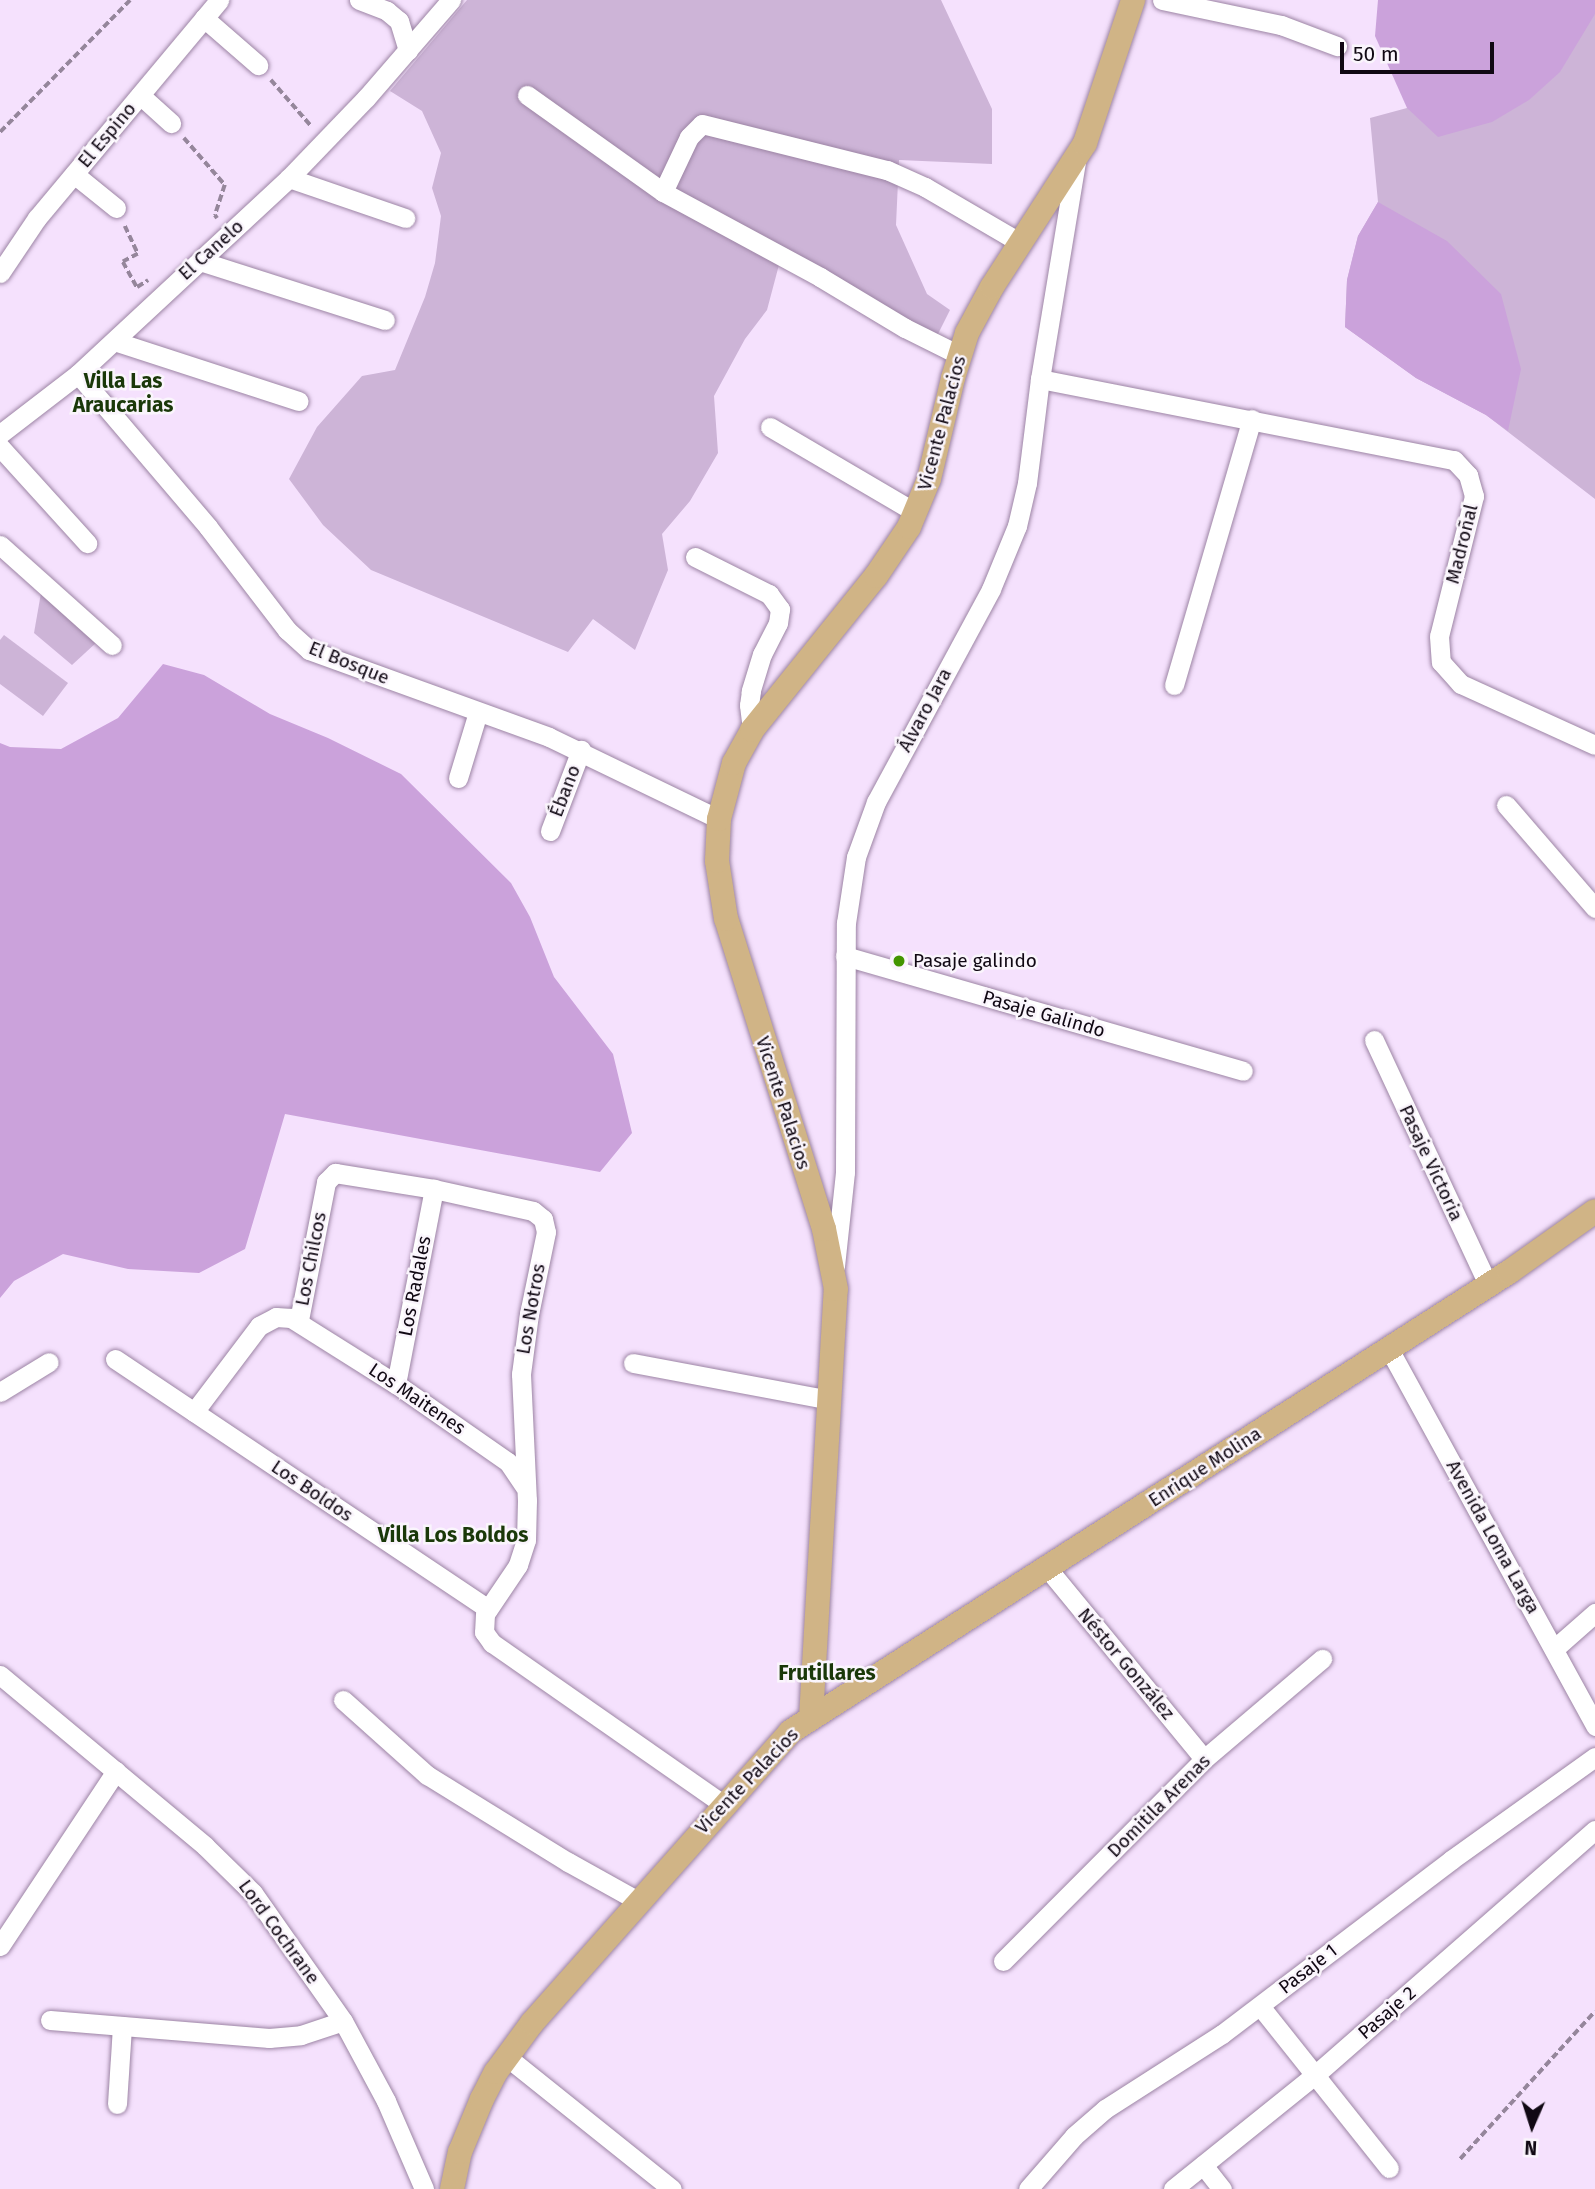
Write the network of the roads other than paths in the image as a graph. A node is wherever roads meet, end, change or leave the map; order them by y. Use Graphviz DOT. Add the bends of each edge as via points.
graph roads {
  1 [pos="219,0"];
  2 [pos="359,0"];
  3 [pos="451,0"];
  4 [pos="1133,0"];
  5 [pos="1162,0"];
  6 [pos="204,18"];
  7 [pos="1337,46"];
  8 [pos="408,51"];
  9 [pos="258,65"];
  10 [pos="140,95"];
  11 [pos="527,96"];
  12 [pos="171,123"];
  13 [pos="1076,160"];
  14 [pos="74,174"];
  15 [pos="289,178"];
  16 [pos="663,192"];
  17 [pos="116,208"];
  18 [pos="405,218"];
  19 [pos="1021,243"];
  20 [pos="200,261"];
  21 [pos="0,273"];
  22 [pos="384,320"];
  23 [pos="114,341"];
  24 [pos="959,355"];
  25 [pos="78,374"];
  26 [pos="1040,379"];
  27 [pos="299,401"];
  28 [pos="1252,419"];
  29 [pos="770,428"];
  30 [pos="0,435"];
  31 [pos="0,447"];
  32 [pos="915,512"];
  33 [pos="88,543"];
  34 [pos="0,545"];
  35 [pos="695,557"];
  36 [pos="112,645"];
  37 [pos="1174,685"];
  38 [pos="478,712"];
  39 [pos="752,730"];
  40 [pos="1595,745"];
  41 [pos="581,750"];
  42 [pos="458,778"];
  43 [pos="1506,806"];
  44 [pos="719,819"];
  45 [pos="550,831"];
  46 [pos="1595,908"];
  47 [pos="845,956"];
  48 [pos="1374,1040"];
  49 [pos="1242,1071"];
  50 [pos="331,1175"];
  51 [pos="434,1188"];
  52 [pos="1595,1211"];
  53 [pos="834,1270"];
  54 [pos="1488,1285"];
  55 [pos="299,1320"];
  56 [pos="1389,1349"];
  57 [pos="115,1359"];
  58 [pos="49,1362"];
  59 [pos="634,1363"];
  60 [pos="396,1384"];
  61 [pos="0,1392"];
  62 [pos="831,1399"];
  63 [pos="194,1412"];
  64 [pos="525,1487"];
  65 [pos="1048,1569"];
  66 [pos="488,1609"];
  67 [pos="1595,1613"];
  68 [pos="1554,1649"];
  69 [pos="1322,1659"];
  70 [pos="0,1675"];
  71 [pos="343,1700"];
  72 [pos="811,1718"];
  73 [pos="1595,1726"];
  74 [pos="1595,1757"];
  75 [pos="1204,1759"];
  76 [pos="116,1771"];
  77 [pos="723,1804"];
  78 [pos="1595,1830"];
  79 [pos="638,1901"];
  80 [pos="0,1946"];
  81 [pos="1003,1961"];
  82 [pos="1260,2006"];
  83 [pos="50,2020"];
  84 [pos="343,2021"];
  85 [pos="122,2026"];
  86 [pos="507,2057"];
  87 [pos="1315,2075"];
  88 [pos="117,2104"];
  89 [pos="1203,2165"];
  90 [pos="1389,2168"];
  91 [pos="424,2189"];
  92 [pos="452,2189"];
  93 [pos="672,2189"];
  94 [pos="1028,2189"];
  95 [pos="1173,2189"];
  96 [pos="1222,2189"];
  1 -- 6 [label="street, El Espino"];
  2 -- 8 [label="street" via="399,21"];
  3 -- 8 [label="street, El Canelo"];
  4 -- 13 [label="main road, Vicente Palacios" via="1097,115"];
  5 -- 7 [label="street" via="1281,25"];
  6 -- 9 [label="street"];
  6 -- 10 [label="street, El Espino"];
  8 -- 15 [label="street, El Canelo"];
  10 -- 12 [label="street"];
  10 -- 14 [label="street, El Espino"];
  11 -- 16 [label="street"];
  13 -- 19 [label="main road, Vicente Palacios"];
  13 -- 26 [label="street, Álvaro Jara"];
  14 -- 17 [label="street"];
  14 -- 21 [label="street, El Espino"];
  15 -- 18 [label="street"];
  15 -- 20 [label="street, El Canelo"];
  16 -- 19 [label="street" via="689,137 702,124 887,170"];
  16 -- 24 [label="street"];
  19 -- 24 [label="main road, Vicente Palacios" via="978,309"];
  20 -- 22 [label="street"];
  20 -- 23 [label="street, El Canelo"];
  23 -- 25 [label="street, El Canelo"];
  23 -- 27 [label="street"];
  24 -- 32 [label="main road, Vicente Palacios" via="935,458"];
  25 -- 30 [label="street, El Canelo"];
  25 -- 38 [label="street, El Bosque" via="297,641 320,656"];
  26 -- 28 [label="street, Madroñal"];
  26 -- 47 [label="street, Álvaro Jara" via="1027,482 1010,548 864,828 850,889"];
  28 -- 37 [label="street"];
  28 -- 40 [label="street, Madroñal" via="1445,456 1462,467 1474,496 1439,636 1441,662 1461,684"];
  29 -- 32 [label="street"];
  31 -- 33 [label="street"];
  32 -- 39 [label="main road, Vicente Palacios" via="894,552"];
  34 -- 36 [label="street"];
  35 -- 39 [label="street" via="769,594 780,609 751,691"];
  38 -- 41 [label="street, El Bosque"];
  38 -- 42 [label="street"];
  39 -- 44 [label="main road, Vicente Palacios" via="734,763"];
  41 -- 44 [label="street, El Bosque"];
  41 -- 45 [label="street, Ébano"];
  43 -- 46 [label="street"];
  44 -- 53 [label="main road, Vicente Palacios" via="717,861 726,919"];
  47 -- 49 [label="street, Pasaje Galindo"];
  47 -- 53 [label="street, Álvaro Jara" via="845,1172"];
  48 -- 54 [label="street, Pasaje Victoria"];
  50 -- 51 [label="street, Los Notros"];
  50 -- 55 [label="street, Los Chilcos"];
  51 -- 60 [label="street, Los Radales"];
  51 -- 64 [label="street, Los Notros" via="533,1211 546,1225 521,1374"];
  52 -- 54 [label="main road, Enrique Molina"];
  53 -- 62 [label="main road, Vicente Palacios"];
  54 -- 56 [label="main road, Enrique Molina"];
  55 -- 60 [label="street, Los Maitenes"];
  55 -- 63 [label="street, Los Chilcos" via="276,1317 259,1325"];
  56 -- 65 [label="main road, Enrique Molina"];
  56 -- 68 [label="street, Avenida Loma Larga"];
  57 -- 63 [label="street, Los Boldos"];
  58 -- 61 [label="street"];
  59 -- 62 [label="street"];
  60 -- 64 [label="street, Los Maitenes" via="508,1462"];
  62 -- 72 [label="main road, Vicente Palacios"];
  63 -- 66 [label="street, Los Boldos"];
  64 -- 66 [label="street, Los Notros" via="523,1553"];
  65 -- 72 [label="main road, Enrique Molina"];
  65 -- 75 [label="street, Néstor González"];
  66 -- 77 [label="street" via="483,1626 492,1643"];
  67 -- 68 [label="street"];
  68 -- 73 [label="street, Avenida Loma Larga"];
  69 -- 75 [label="street, Domitila Arenas"];
  70 -- 76 [label="street, Lord Cochrane"];
  71 -- 79 [label="street" via="427,1775"];
  72 -- 77 [label="main road, Vicente Palacios" via="790,1732"];
  74 -- 82 [label="street, Pasaje 1"];
  75 -- 81 [label="street, Domitila Arenas"];
  76 -- 80 [label="street"];
  76 -- 84 [label="street, Lord Cochrane" via="239,1877"];
  77 -- 79 [label="main road, Vicente Palacios"];
  78 -- 87 [label="street, Pasaje 2"];
  79 -- 86 [label="main road, Vicente Palacios"];
  82 -- 87 [label="street"];
  82 -- 94 [label="street, Pasaje 1" via="1105,2109 1074,2136"];
  83 -- 85 [label="street"];
  84 -- 85 [label="street" via="301,2035 269,2038"];
  84 -- 91 [label="street, Lord Cochrane" via="386,2101"];
  85 -- 88 [label="street"];
  86 -- 92 [label="main road, Vicente Palacios" via="470,2126"];
  86 -- 93 [label="street"];
  87 -- 89 [label="street, Pasaje 2"];
  87 -- 90 [label="street"];
  89 -- 95 [label="street, Pasaje 2"];
  89 -- 96 [label="street"];
}
